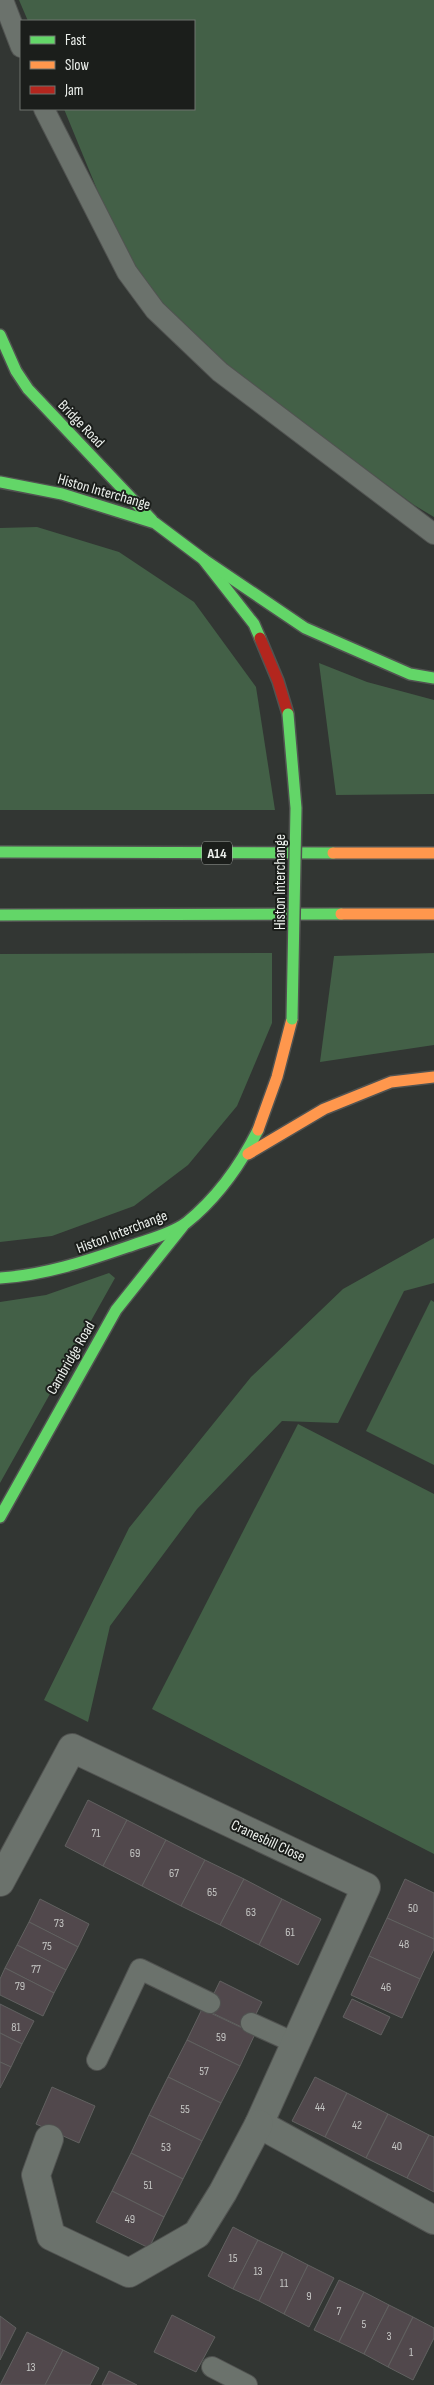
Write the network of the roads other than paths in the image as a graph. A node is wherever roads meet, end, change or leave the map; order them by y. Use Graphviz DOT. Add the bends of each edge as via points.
graph roads {
  1 [pos="3,0"];
  2 [pos="20,45"];
  3 [pos="45,110"];
  4 [pos="0,336"];
  5 [pos="0,482"];
  6 [pos="155,523"];
  7 [pos="434,534"];
  8 [pos="203,559"];
  9 [pos="434,678"];
  10 [pos="0,852"];
  11 [pos="434,853"];
  12 [pos="434,914"];
  13 [pos="0,915"];
  14 [pos="434,1077"];
  15 [pos="248,1154"];
  16 [pos="184,1224"];
  17 [pos="0,1278"];
  18 [pos="0,1517"];
  19 [pos="0,1882"];
  20 [pos="210,2003"];
  21 [pos="251,2023"];
  22 [pos="295,2043"];
  23 [pos="98,2060"];
  24 [pos="259,2124"];
  25 [pos="49,2139"];
  26 [pos="434,2220"];
  27 [pos="212,2366"];
  28 [pos="247,2385"];
  1 -- 2 [label="lane"];
  3 -- 7 [label="lane" via="127,272 155,310 220,372"];
  4 -- 6 [label="main road, Bridge Road" via="28,389"];
  5 -- 6 [label="main road, Histon Interchange" via="62,494"];
  6 -- 8 [label="main road, Histon Interchange"];
  8 -- 9 [label="main road" via="305,628 410,674"];
  8 -- 15 [label="main road, Histon Interchange, bridge" via="254,624 278,681 288,714 296,808 292,1018 281,1066"];
  10 -- 11 [label="main road, A14"];
  12 -- 13 [label="main road"];
  14 -- 15 [label="main road" via="391,1082 339,1103"];
  15 -- 16 [label="main road, Histon Interchange" via="217,1192"];
  16 -- 17 [label="main road, Histon Interchange" via="77,1266"];
  16 -- 18 [label="main road, Cambridge Road" via="116,1310"];
  19 -- 22 [label="street, Cranesbill Close" via="72,1748 366,1887"];
  20 -- 23 [label="lane" via="140,1969"];
  21 -- 22 [label="lane"];
  22 -- 24 [label="street, Cranesbill Close"];
  24 -- 25 [label="street, Cranesbill Close" via="197,2234 129,2273 51,2236 36,2175"];
  24 -- 26 [label="street"];
  27 -- 28 [label="lane"];
}
